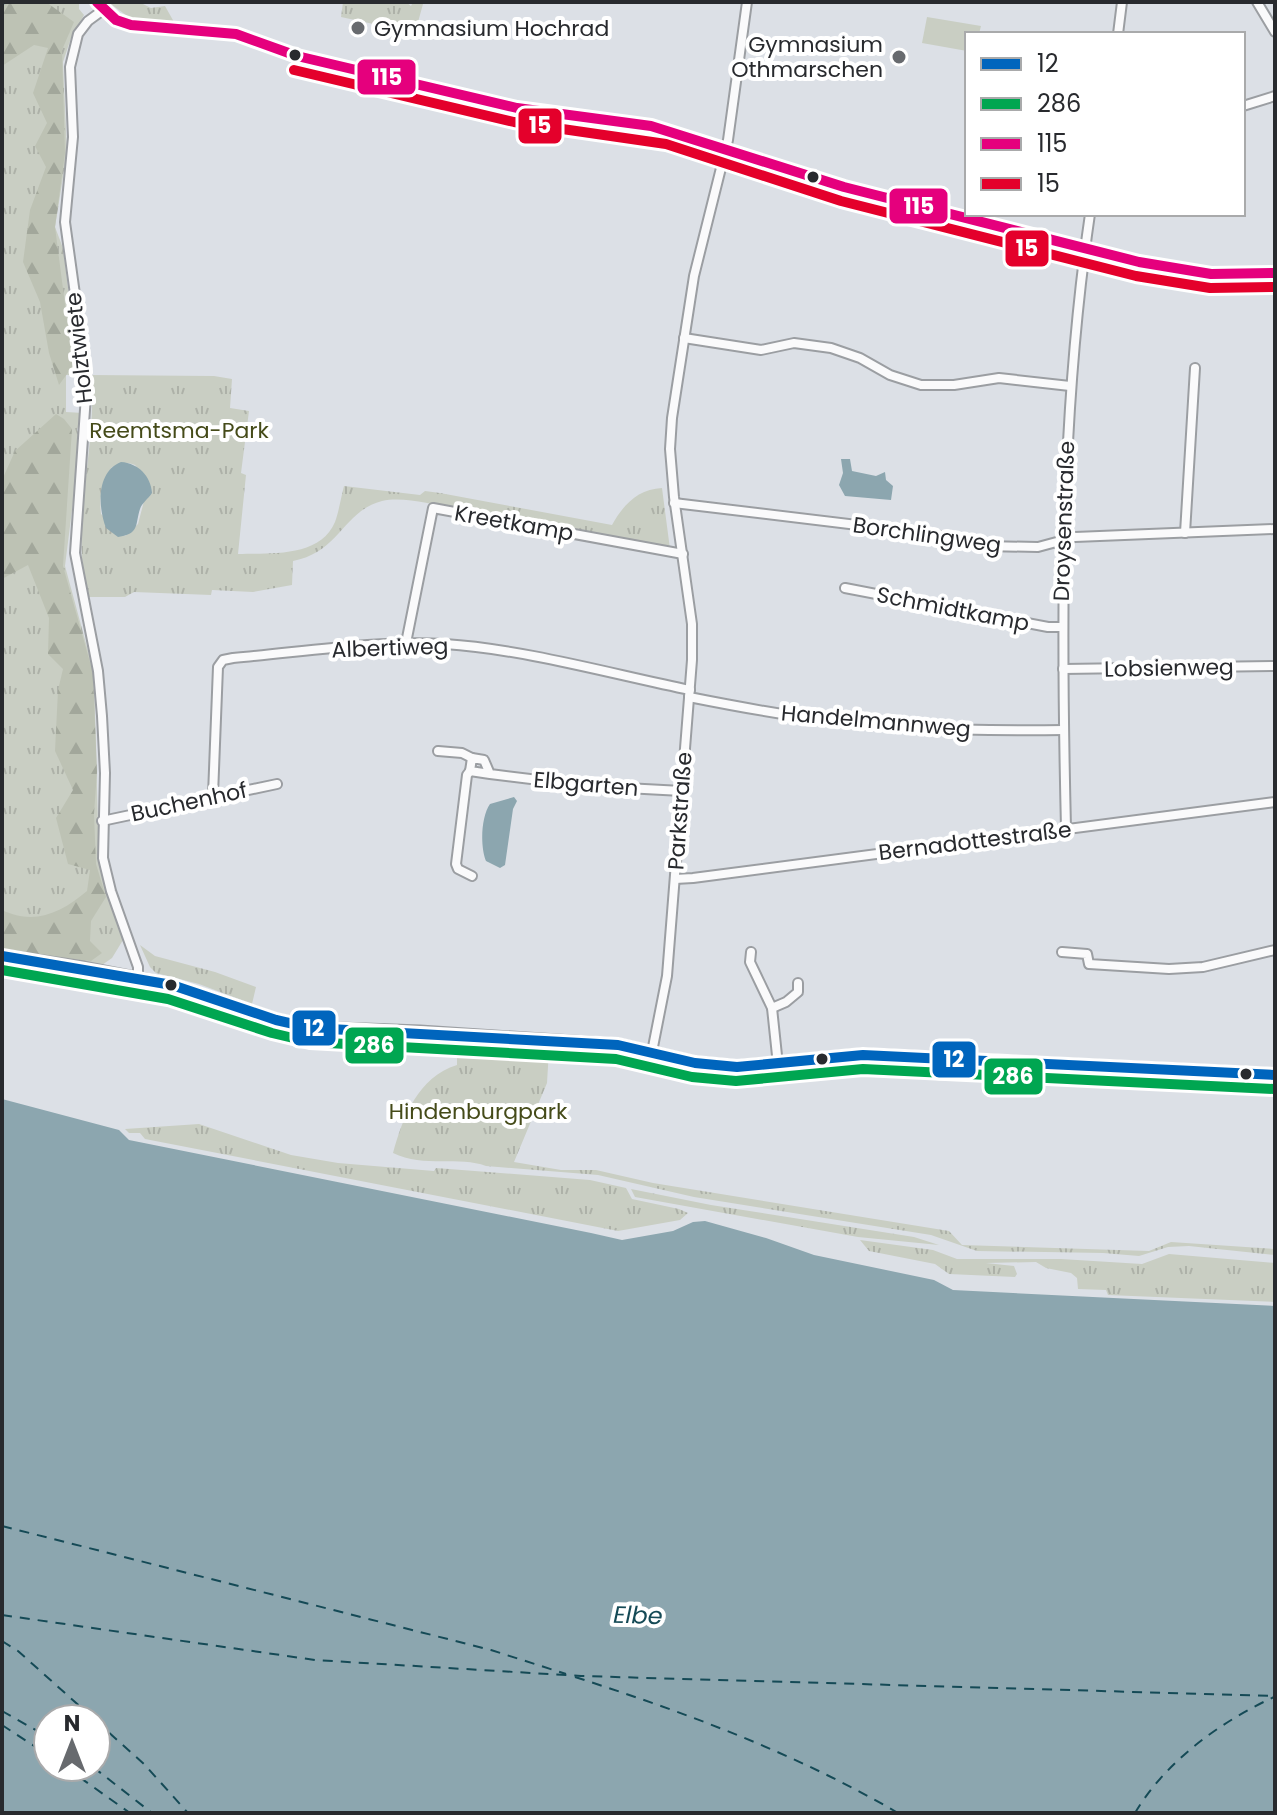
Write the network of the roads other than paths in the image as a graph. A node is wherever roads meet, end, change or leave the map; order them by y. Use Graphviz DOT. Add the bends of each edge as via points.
graph roads {
  1 [pos="747,2"];
  2 [pos="1122,2"];
  3 [pos="1257,2"];
  4 [pos="100,6"];
  5 [pos="1118,32"];
  6 [pos="1275,32"];
  7 [pos="1275,96"];
  8 [pos="1245,105"];
  9 [pos="726,148"];
  10 [pos="1090,216"];
  11 [pos="1085,249"];
  12 [pos="1275,273"];
  13 [pos="684,338"];
  14 [pos="1195,368"];
  15 [pos="1070,386"];
  16 [pos="674,503"];
  17 [pos="1275,529"];
  18 [pos="1185,533"];
  19 [pos="1062,540"];
  20 [pos="683,554"];
  21 [pos="845,588"];
  22 [pos="1061,627"];
  23 [pos="406,643"];
  24 [pos="1275,666"];
  25 [pos="1063,669"];
  26 [pos="690,693"];
  27 [pos="1064,730"];
  28 [pos="438,751"];
  29 [pos="472,758"];
  30 [pos="470,771"];
  31 [pos="490,774"];
  32 [pos="277,784"];
  33 [pos="682,791"];
  34 [pos="213,795"];
  35 [pos="1275,802"];
  36 [pos="102,821"];
  37 [pos="1066,828"];
  38 [pos="472,876"];
  39 [pos="675,879"];
  40 [pos="1275,950"];
  41 [pos="751,952"];
  42 [pos="1062,952"];
  43 [pos="2,956"];
  44 [pos="138,978"];
  45 [pos="798,983"];
  46 [pos="772,1008"];
  47 [pos="652,1052"];
  48 [pos="778,1065"];
  49 [pos="1275,1075"];
  1 -- 9 [label="street, Parkstraße"];
  2 -- 5 [label="street"];
  3 -- 6 [label="street"];
  4 -- 9 [label="street" via="131,25 236,34 297,56 517,108 651,126"];
  4 -- 36 [label="street, Holztwiete" via="81,29 71,58 73,137 65,209 87,381 75,553 98,671 105,773"];
  7 -- 8 [label="street"];
  9 -- 11 [label="street" via="844,187"];
  9 -- 13 [label="street, Parkstraße"];
  10 -- 11 [label="street, Droysenstraße"];
  11 -- 12 [label="street" via="1183,270"];
  11 -- 15 [label="street, Droysenstraße"];
  13 -- 15 [label="street" via="761,350 794,343 831,348 921,385 999,378"];
  13 -- 16 [label="street, Parkstraße" via="670,449"];
  14 -- 18 [label="street"];
  15 -- 19 [label="street, Droysenstraße"];
  16 -- 19 [label="street, Borchlingweg" via="932,534 984,546 1038,547"];
  16 -- 20 [label="street, Parkstraße"];
  17 -- 18 [label="street, Borchlingweg"];
  18 -- 19 [label="street, Borchlingweg"];
  19 -- 22 [label="street, Droysenstraße"];
  20 -- 23 [label="street, Kreetkamp" via="433,508"];
  20 -- 26 [label="street, Parkstraße" via="692,624"];
  21 -- 22 [label="street, Schmidtkamp"];
  22 -- 25 [label="street, Droysenstraße"];
  23 -- 26 [label="street, Albertiweg" via="485,648"];
  23 -- 34 [label="street, Albertiweg" via="223,660 218,667"];
  24 -- 25 [label="street, Lobsienweg"];
  25 -- 27 [label="street, Droysenstraße"];
  26 -- 27 [label="street, Handelmannweg" via="764,711 869,725"];
  26 -- 33 [label="street, Parkstraße"];
  27 -- 37 [label="street, Droysenstraße"];
  28 -- 29 [label="street"];
  29 -- 30 [label="street"];
  29 -- 31 [label="street" via="484,760"];
  30 -- 31 [label="street, Elbgarten"];
  30 -- 38 [label="street" via="456,864"];
  31 -- 33 [label="street, Elbgarten"];
  32 -- 34 [label="street, Buchenhof"];
  33 -- 39 [label="street, Parkstraße"];
  34 -- 36 [label="street, Buchenhof"];
  35 -- 37 [label="street, Bernadottestraße"];
  36 -- 44 [label="street, Holztwiete" via="111,891"];
  37 -- 39 [label="street, Bernadottestraße"];
  39 -- 47 [label="street, Parkstraße" via="665,994"];
  40 -- 42 [label="street" via="1203,967 1169,969 1089,964 1087,954"];
  41 -- 46 [label="street" via="750,962"];
  43 -- 44 [label="main road"];
  44 -- 47 [label="main road" via="312,1028 618,1045"];
  45 -- 46 [label="street" via="793,998"];
  46 -- 48 [label="street"];
  47 -- 48 [label="main road" via="717,1066"];
  48 -- 49 [label="main road" via="893,1055"];
}
